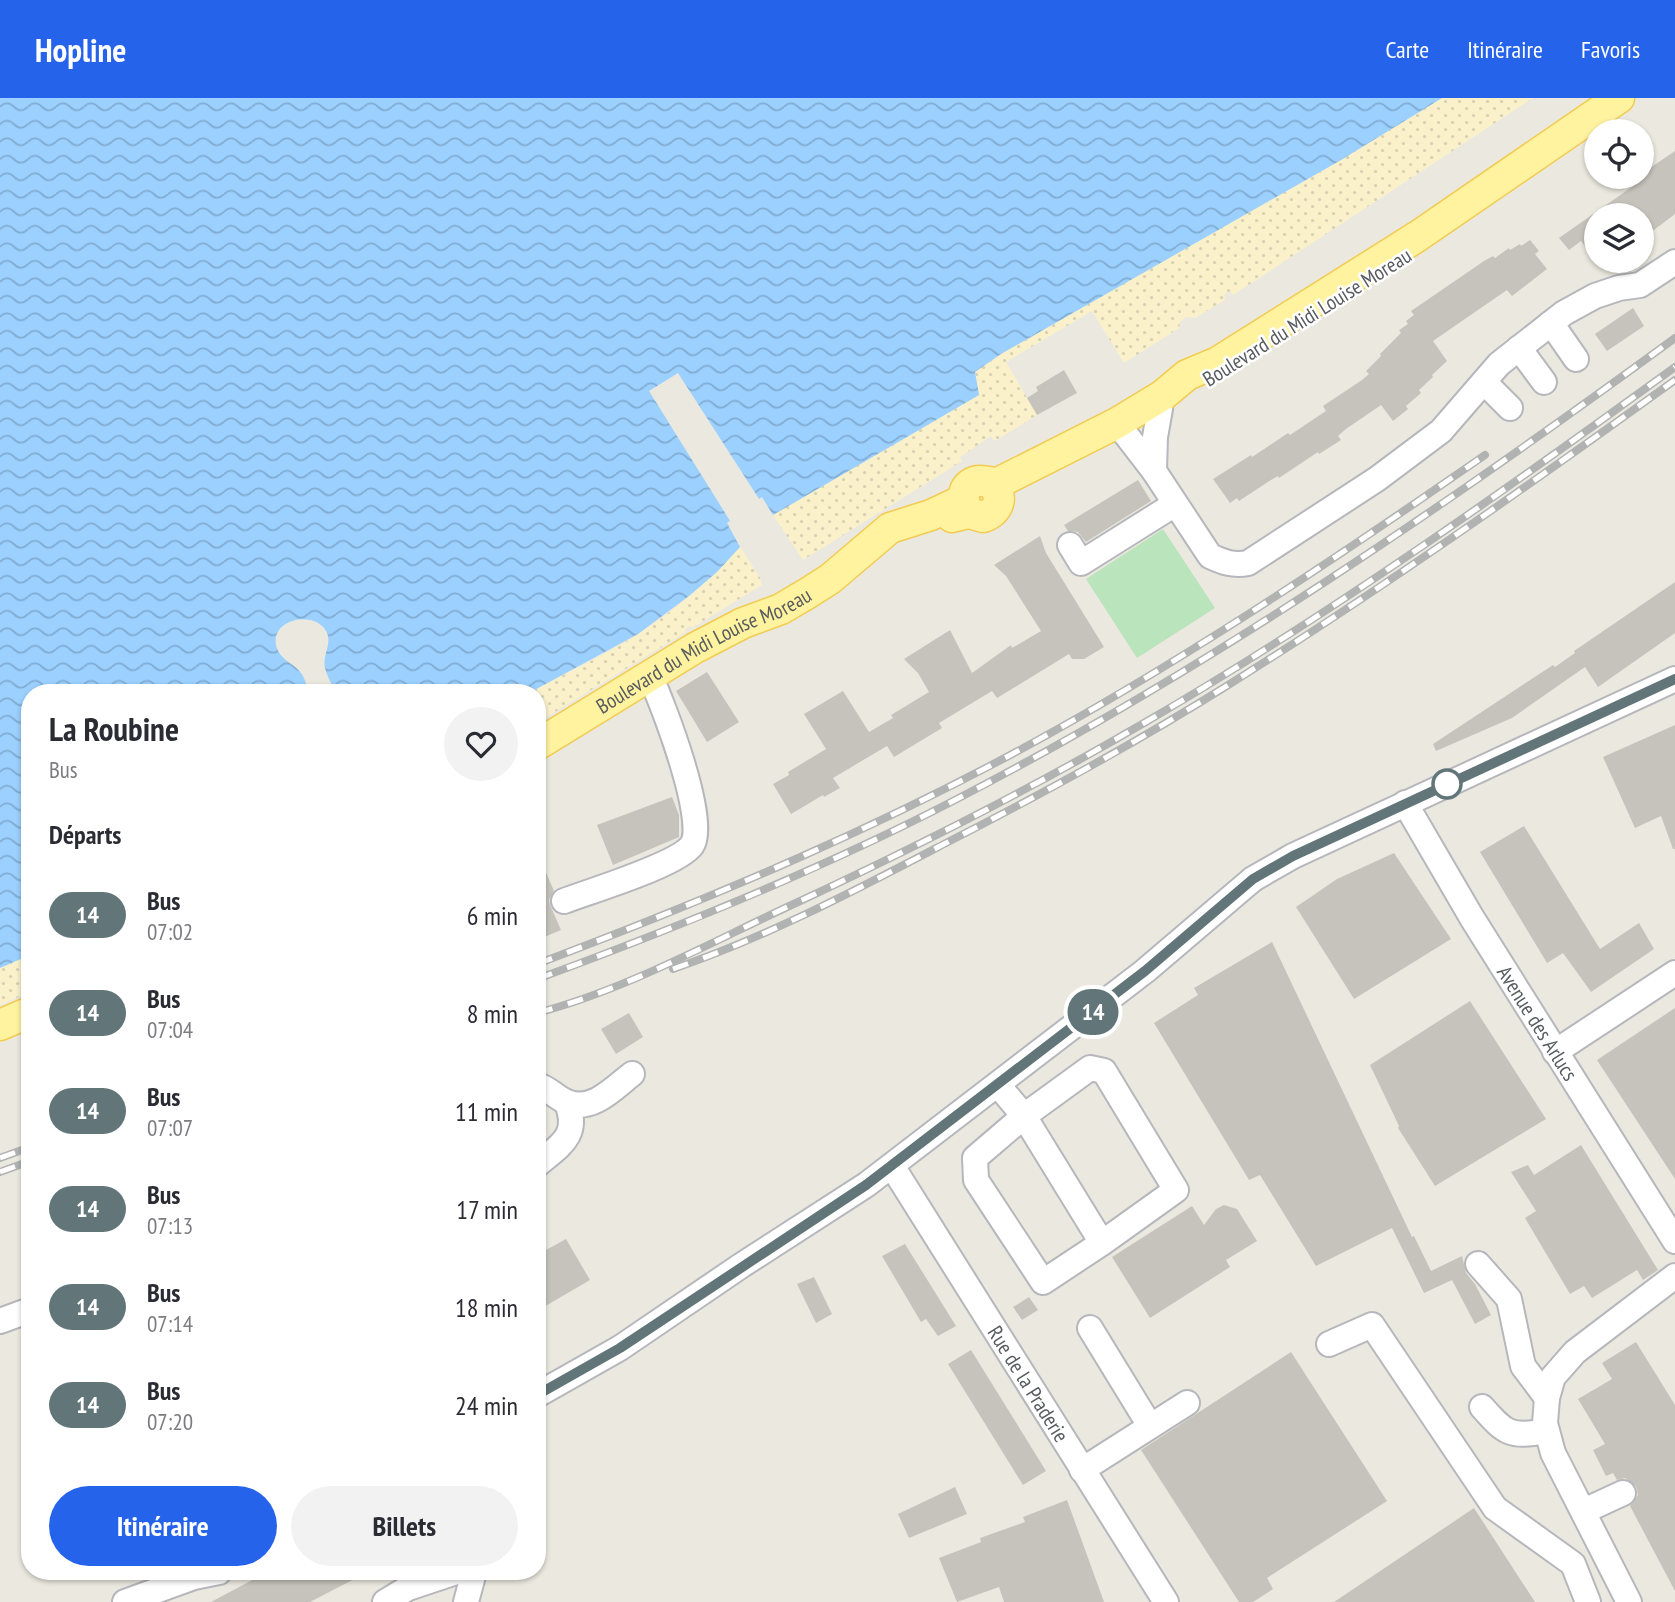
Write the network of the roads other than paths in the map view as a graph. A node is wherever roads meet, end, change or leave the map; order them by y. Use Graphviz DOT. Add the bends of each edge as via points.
graph roads {
  1 [pos="1619,98"];
  2 [pos="1639,98"];
  3 [pos="1675,262"];
  4 [pos="1551,323"];
  5 [pos="1520,348"];
  6 [pos="1577,359"];
  7 [pos="1484,382"];
  8 [pos="1544,383"];
  9 [pos="1510,408"];
  10 [pos="1160,409"];
  11 [pos="1120,426"];
  12 [pos="1154,471"];
  13 [pos="1175,504"];
  14 [pos="1070,545"];
  15 [pos="650,676"];
  16 [pos="1675,679"];
  17 [pos="546,740"];
  18 [pos="1405,803"];
  19 [pos="564,901"];
  20 [pos="1675,973"];
  21 [pos="21,1016"];
  22 [pos="0,1025"];
  23 [pos="1555,1052"];
  24 [pos="632,1074"];
  25 [pos="998,1085"];
  26 [pos="546,1090"];
  27 [pos="567,1102"];
  28 [pos="1024,1116"];
  29 [pos="546,1157"];
  30 [pos="892,1166"];
  31 [pos="1675,1241"];
  32 [pos="1102,1243"];
  33 [pos="1478,1264"];
  34 [pos="1675,1276"];
  35 [pos="21,1313"];
  36 [pos="0,1321"];
  37 [pos="1090,1328"];
  38 [pos="1329,1344"];
  39 [pos="546,1390"];
  40 [pos="1547,1398"];
  41 [pos="1187,1403"];
  42 [pos="1482,1406"];
  43 [pos="1150,1426"];
  44 [pos="1546,1431"];
  45 [pos="1082,1470"];
  46 [pos="1623,1493"];
  47 [pos="1584,1511"];
  48 [pos="186,1580"];
  49 [pos="432,1580"];
  50 [pos="472,1580"];
  51 [pos="124,1602"];
  52 [pos="384,1602"];
  53 [pos="466,1602"];
  54 [pos="1166,1602"];
  55 [pos="1588,1602"];
  56 [pos="1629,1602"];
  1 -- 11 [label="main road, Boulevard du Midi Louise Moreau" via="1418,236 1218,362 1187,375"];
  2 -- 10 [label="main road, Boulevard du Midi Louise Moreau" via="1373,280"];
  3 -- 4 [label="street" via="1640,285 1595,296"];
  4 -- 5 [label="street"];
  4 -- 6 [label="street"];
  5 -- 7 [label="street"];
  5 -- 8 [label="street"];
  7 -- 9 [label="street"];
  7 -- 13 [label="street" via="1441,431 1248,563 1236,565 1210,556"];
  10 -- 11 [label="main road, Boulevard du Midi Louise Moreau"];
  10 -- 12 [label="street"];
  11 -- 12 [label="street"];
  11 -- 15 [label="main road, Boulevard du Midi Louise Moreau" via="1000,482 995,489 998,507 989,515 977,517 966,506 961,514 896,541 866,548 807,593 731,629"];
  12 -- 13 [label="street"];
  13 -- 14 [label="street" via="1081,563"];
  15 -- 17 [label="main road, Boulevard du Midi Louise Moreau"];
  15 -- 19 [label="street" via="669,718 685,776 696,825 693,844 662,864"];
  16 -- 18 [label="street"];
  18 -- 23 [label="street, Avenue des Arlucs"];
  18 -- 25 [label="street" via="1253,879 1145,971"];
  20 -- 23 [label="street"];
  21 -- 22 [label="main road"];
  23 -- 31 [label="street, Avenue des Arlucs"];
  24 -- 27 [label="street" via="595,1102"];
  25 -- 28 [label="street"];
  25 -- 30 [label="street"];
  26 -- 27 [label="street"];
  27 -- 29 [label="street" via="570,1134"];
  28 -- 32 [label="street"];
  28 -- 32 [label="street" via="975,1158 976,1180 1043,1282"];
  28 -- 32 [label="street" via="1090,1068 1104,1071 1177,1190"];
  30 -- 39 [label="street" via="620,1348"];
  30 -- 45 [label="street, Rue de la Praderie"];
  33 -- 40 [label="street" via="1509,1299 1523,1366"];
  34 -- 40 [label="street" via="1575,1352 1553,1377"];
  35 -- 36 [label="street"];
  37 -- 43 [label="street"];
  38 -- 55 [label="street" via="1372,1325 1495,1508 1573,1563"];
  40 -- 44 [label="street"];
  41 -- 43 [label="street"];
  42 -- 44 [label="street" via="1503,1430 1525,1435"];
  43 -- 45 [label="street"];
  44 -- 47 [label="street"];
  45 -- 54 [label="street, Rue de la Praderie"];
  46 -- 47 [label="street"];
  47 -- 56 [label="street"];
  48 -- 51 [label="street"];
  49 -- 52 [label="street"];
  50 -- 53 [label="street"];
}
